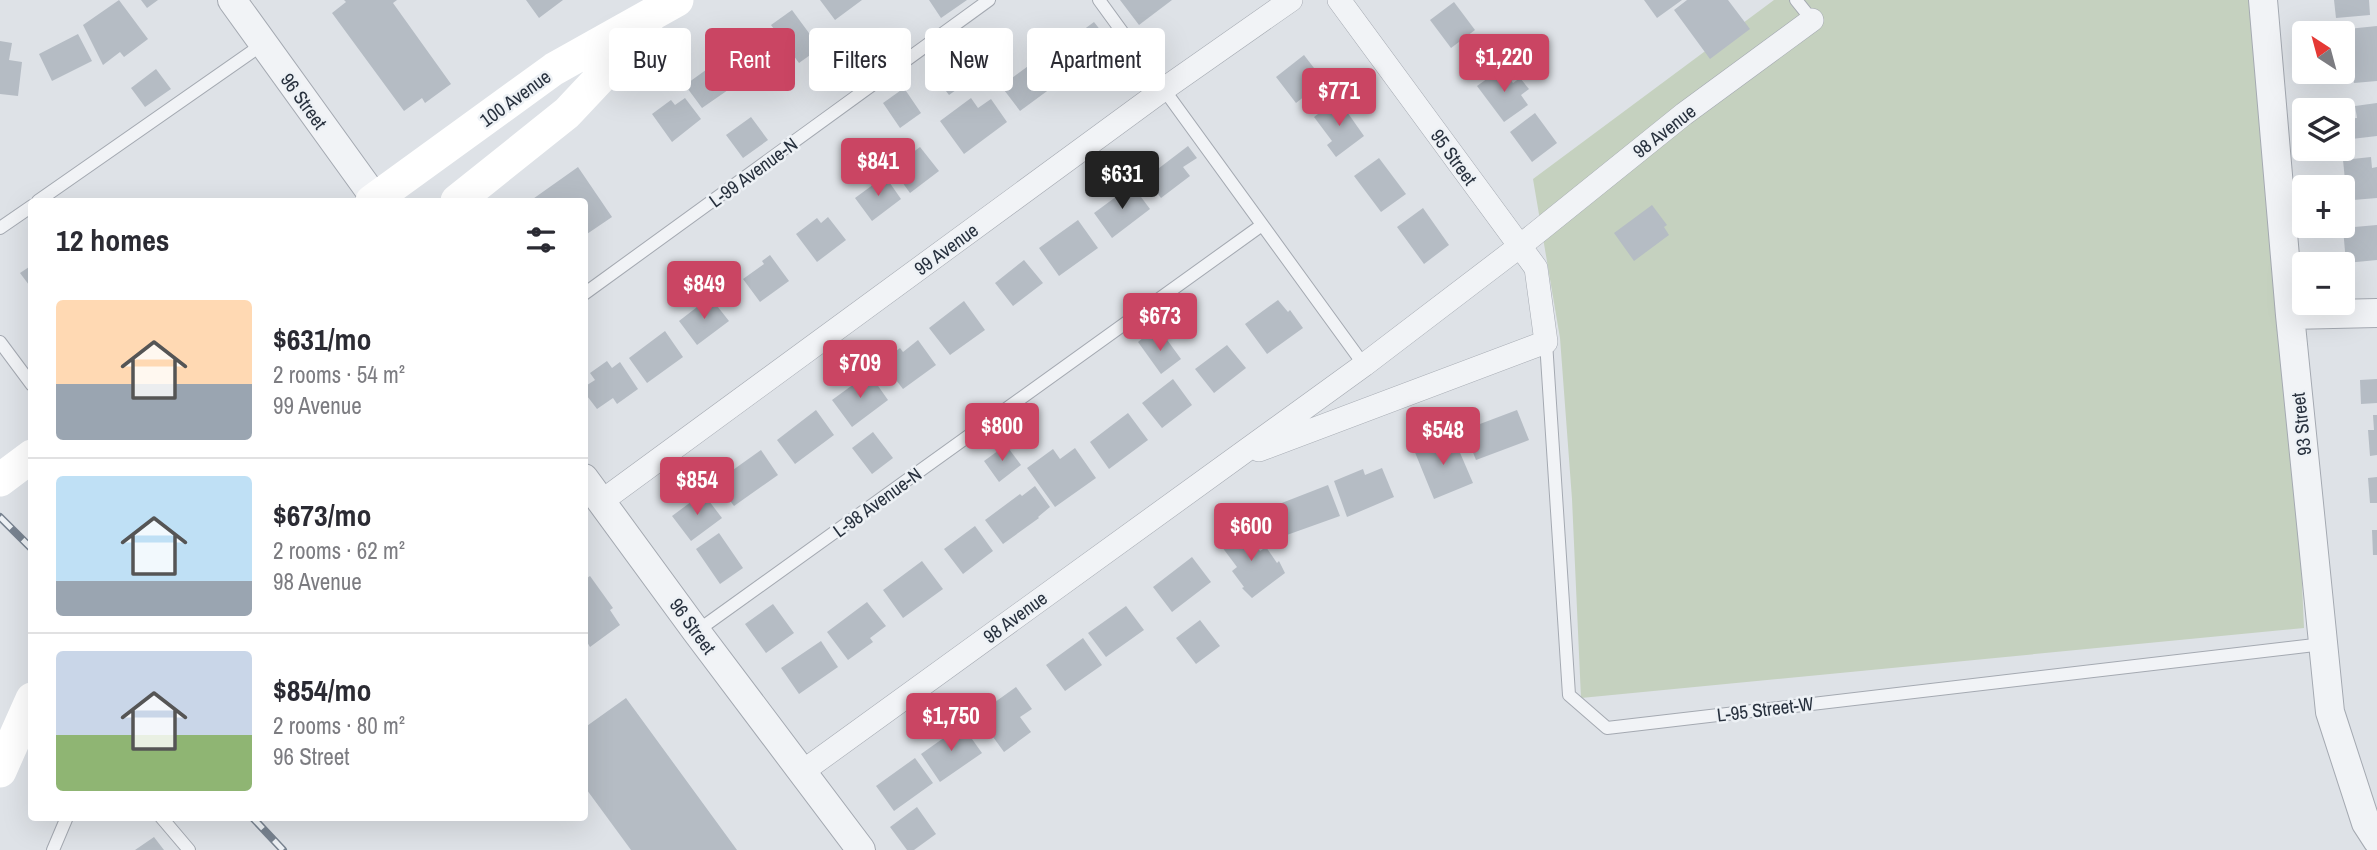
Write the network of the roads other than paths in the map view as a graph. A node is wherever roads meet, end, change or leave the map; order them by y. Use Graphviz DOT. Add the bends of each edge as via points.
graph roads {
  1 [pos="232,0"];
  2 [pos="989,0"];
  3 [pos="1099,0"];
  4 [pos="1291,0"];
  5 [pos="1339,0"];
  6 [pos="1796,0"];
  7 [pos="2263,0"];
  8 [pos="671,4"];
  9 [pos="1812,20"];
  10 [pos="1119,28"];
  11 [pos="263,44"];
  12 [pos="1165,88"];
  13 [pos="1165,90"];
  14 [pos="1161,91"];
  15 [pos="42,198"];
  16 [pos="374,198"];
  17 [pos="378,198"];
  18 [pos="461,198"];
  19 [pos="28,209"];
  20 [pos="1262,225"];
  21 [pos="0,228"];
  22 [pos="1520,246"];
  23 [pos="588,291"];
  24 [pos="2377,313"];
  25 [pos="2290,315"];
  26 [pos="0,342"];
  27 [pos="1546,342"];
  28 [pos="1364,365"];
  29 [pos="28,380"];
  30 [pos="28,459"];
  31 [pos="1228,462"];
  32 [pos="0,480"];
  33 [pos="588,483"];
  34 [pos="602,501"];
  35 [pos="696,631"];
  36 [pos="2323,644"];
  37 [pos="28,708"];
  38 [pos="0,771"];
  39 [pos="802,772"];
  40 [pos="65,821"];
  41 [pos="164,821"];
  42 [pos="2377,840"];
  43 [pos="53,850"];
  44 [pos="189,850"];
  45 [pos="861,850"];
  1 -- 11 [label="street, 96 Street"];
  2 -- 23 [label="lane, L-99 Avenue-N"];
  3 -- 10 [label="lane"];
  4 -- 12 [label="street, 99 Avenue"];
  5 -- 22 [label="street, 95 Street"];
  6 -- 9 [label="lane"];
  7 -- 25 [label="street, 93 Street"];
  8 -- 17 [label="main road, 100 Avenue" via="554,69"];
  8 -- 18 [label="main road, 100 Avenue" via="567,113"];
  9 -- 22 [label="street, 98 Avenue" via="1684,114"];
  11 -- 15 [label="lane"];
  11 -- 16 [label="street, 96 Street"];
  13 -- 20 [label="lane"];
  14 -- 34 [label="street, 99 Avenue"];
  19 -- 21 [label="lane"];
  20 -- 28 [label="lane"];
  20 -- 35 [label="lane, L-98 Avenue-N"];
  22 -- 27 [label="street" via="1536,268"];
  22 -- 28 [label="street, 98 Avenue"];
  24 -- 25 [label="street"];
  25 -- 36 [label="street, 93 Street"];
  26 -- 29 [label="lane"];
  27 -- 31 [label="street, 98 Avenue"];
  27 -- 36 [label="lane, L-95 Street-W" via="1569,695 1607,728"];
  28 -- 31 [label="street, 98 Avenue"];
  30 -- 32 [label="main road"];
  31 -- 39 [label="street, 98 Avenue"];
  33 -- 34 [label="street, 96 Street"];
  34 -- 35 [label="street, 96 Street"];
  35 -- 39 [label="street, 96 Street"];
  36 -- 42 [label="street, 93 Street" via="2330,712 2366,823"];
  37 -- 38 [label="main road"];
  39 -- 45 [label="street, 96 Street"];
  40 -- 43 [label="lane"];
  41 -- 44 [label="lane"];
}
